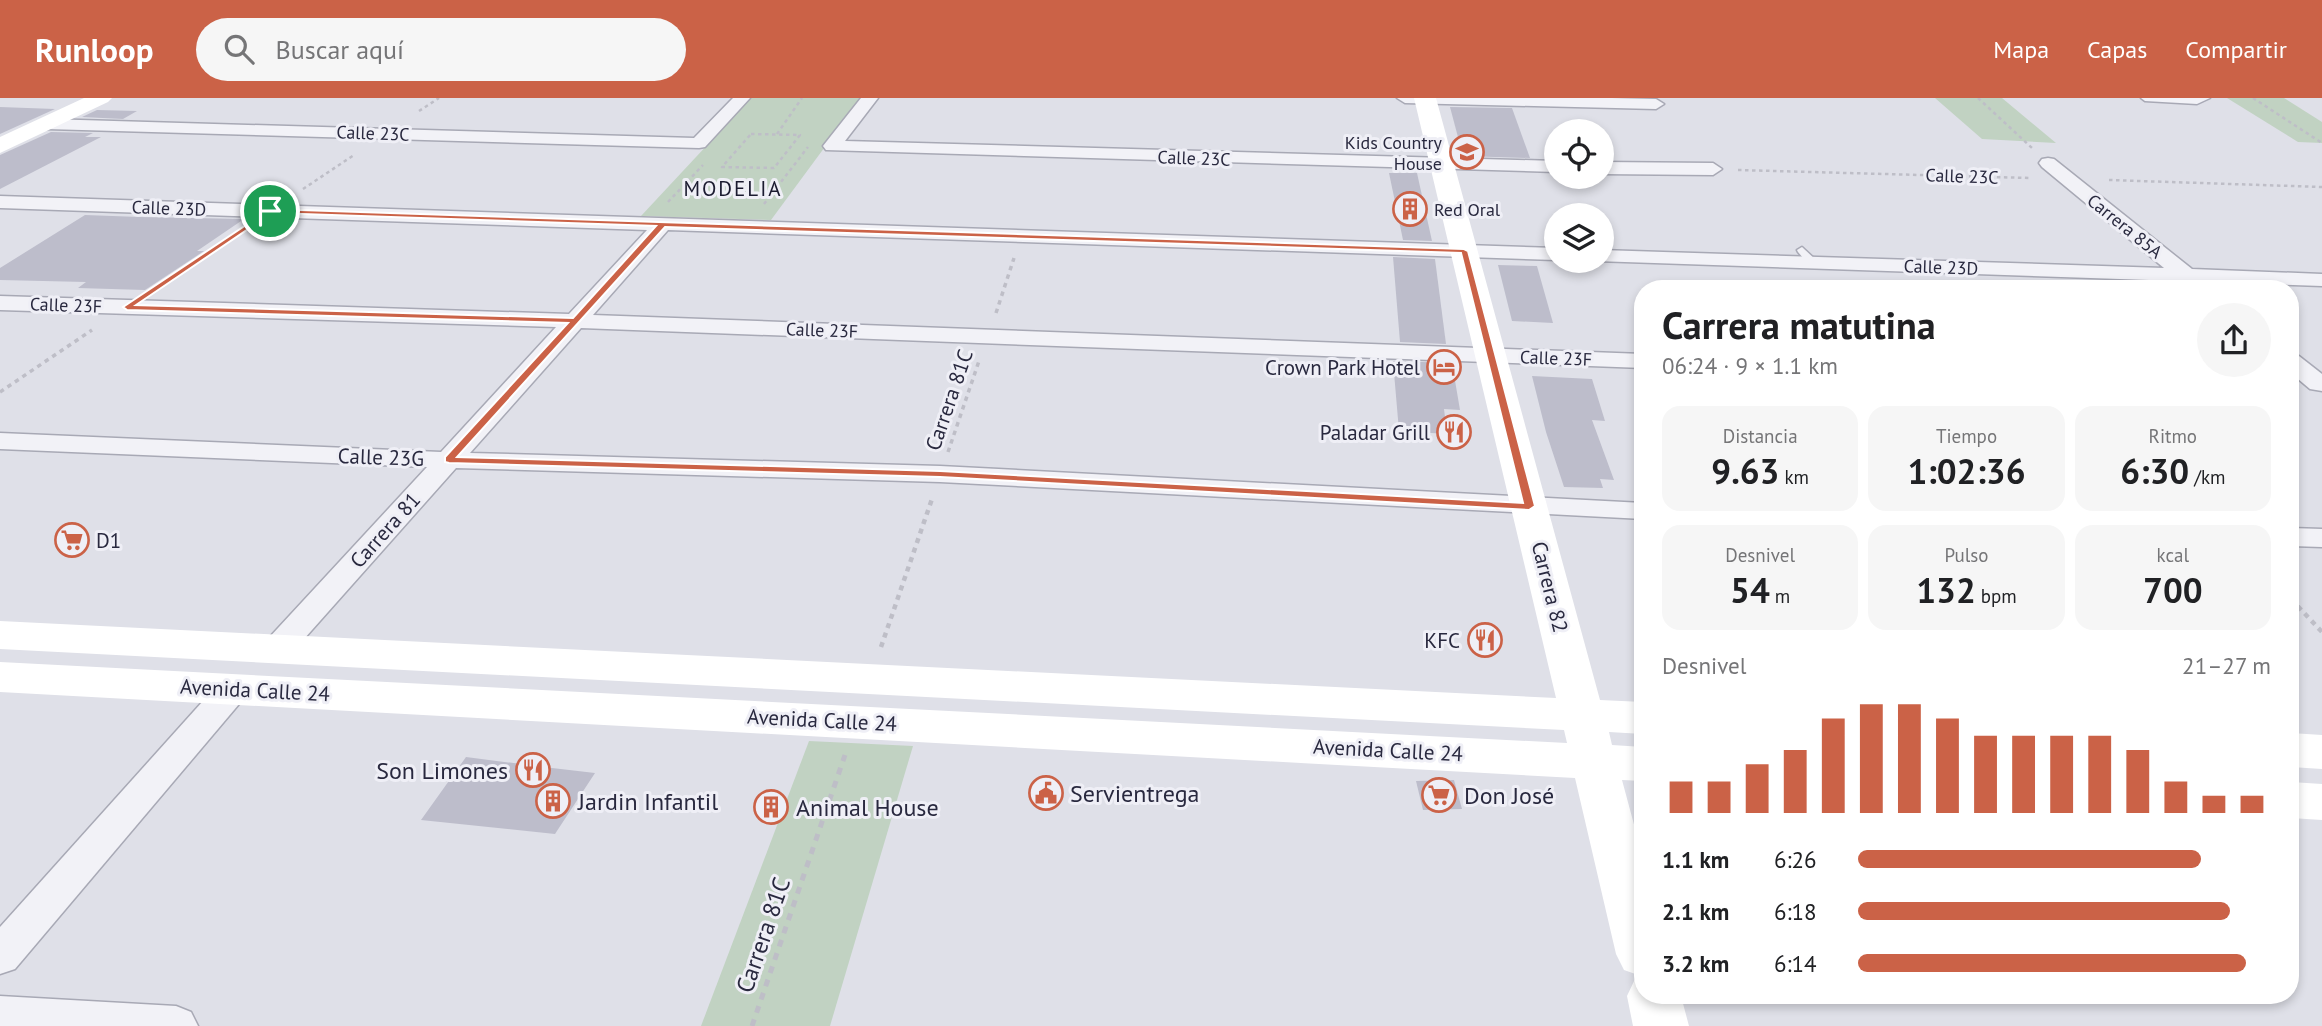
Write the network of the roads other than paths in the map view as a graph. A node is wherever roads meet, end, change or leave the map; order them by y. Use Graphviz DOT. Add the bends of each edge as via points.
graph roads {
  1 [pos="101,98"];
  2 [pos="742,98"];
  3 [pos="870,98"];
  4 [pos="1405,98"];
  5 [pos="1425,98"];
  6 [pos="2145,98"];
  7 [pos="2206,98"];
  8 [pos="1656,104"];
  9 [pos="47,124"];
  10 [pos="0,146"];
  11 [pos="2048,163"];
  12 [pos="1443,166"];
  13 [pos="1544,167"];
  14 [pos="1614,168"];
  15 [pos="1713,169"];
  16 [pos="0,202"];
  17 [pos="663,224"];
  18 [pos="1464,251"];
  19 [pos="1544,254"];
  20 [pos="1614,256"];
  21 [pos="2185,275"];
  22 [pos="2191,280"];
  23 [pos="2322,280"];
  24 [pos="0,303"];
  25 [pos="575,321"];
  26 [pos="1491,356"];
  27 [pos="1634,361"];
  28 [pos="2299,367"];
  29 [pos="2299,383"];
  30 [pos="2321,384"];
  31 [pos="0,440"];
  32 [pos="449,460"];
  33 [pos="1529,506"];
  34 [pos="1634,511"];
  35 [pos="2299,537"];
  36 [pos="2322,538"];
  37 [pos="0,635"];
  38 [pos="277,649"];
  39 [pos="0,677"];
  40 [pos="233,689"];
  41 [pos="1582,715"];
  42 [pos="1634,718"];
  43 [pos="2299,750"];
  44 [pos="2322,751"];
  45 [pos="1596,761"];
  46 [pos="1634,763"];
  47 [pos="2299,801"];
  48 [pos="2322,802"];
  49 [pos="1634,917"];
  50 [pos="0,956"];
  51 [pos="1656,1004"];
  52 [pos="0,1015"];
  53 [pos="176,1026"];
  54 [pos="1661,1026"];
  1 -- 9 [label="main road"];
  2 -- 9 [label="street, Calle 23C" via="699,143"];
  3 -- 12 [label="street, Calle 23C" via="832,146"];
  4 -- 5 [label="street"];
  5 -- 8 [label="street"];
  5 -- 12 [label="main road, Carrera 82"];
  6 -- 7 [label="lane"];
  9 -- 10 [label="main road"];
  11 -- 21 [label="street, Carrera 85A"];
  12 -- 13 [label="street, Calle 23C"];
  12 -- 18 [label="main road, Carrera 82"];
  14 -- 15 [label="street"];
  16 -- 17 [label="street, Calle 23D"];
  17 -- 18 [label="street, Calle 23D"];
  17 -- 25 [label="street, Carrera 81"];
  18 -- 19 [label="street, Calle 23D"];
  18 -- 26 [label="main road, Carrera 82"];
  20 -- 21 [label="street, Calle 23D" via="1808,257"];
  21 -- 22 [label="street, Carrera 85A"];
  21 -- 23 [label="street, Calle 23D"];
  24 -- 25 [label="street, Calle 23F"];
  25 -- 26 [label="street, Calle 23F"];
  25 -- 32 [label="street, Carrera 81"];
  26 -- 27 [label="street, Calle 23F"];
  26 -- 33 [label="main road, Carrera 82"];
  28 -- 30 [label="street"];
  29 -- 30 [label="street"];
  31 -- 32 [label="street, Calle 23G"];
  32 -- 33 [label="street, Calle 23G" via="940,474"];
  32 -- 38 [label="street, Carrera 81"];
  33 -- 34 [label="street, Calle 23G"];
  33 -- 41 [label="main road, Carrera 82"];
  35 -- 36 [label="street"];
  37 -- 38 [label="main road, Avenida Calle 24"];
  38 -- 41 [label="main road, Avenida Calle 24"];
  39 -- 40 [label="main road, Avenida Calle 24"];
  40 -- 45 [label="main road, Avenida Calle 24"];
  40 -- 50 [label="street"];
  41 -- 42 [label="main road, Avenida Calle 24"];
  41 -- 45 [label="main road, Carrera 82"];
  43 -- 44 [label="main road"];
  45 -- 46 [label="main road, Avenida Calle 24"];
  45 -- 49 [label="main road, Carrera 82"];
  47 -- 48 [label="main road"];
  51 -- 54 [label="main road"];
  52 -- 53 [label="street"];
}
